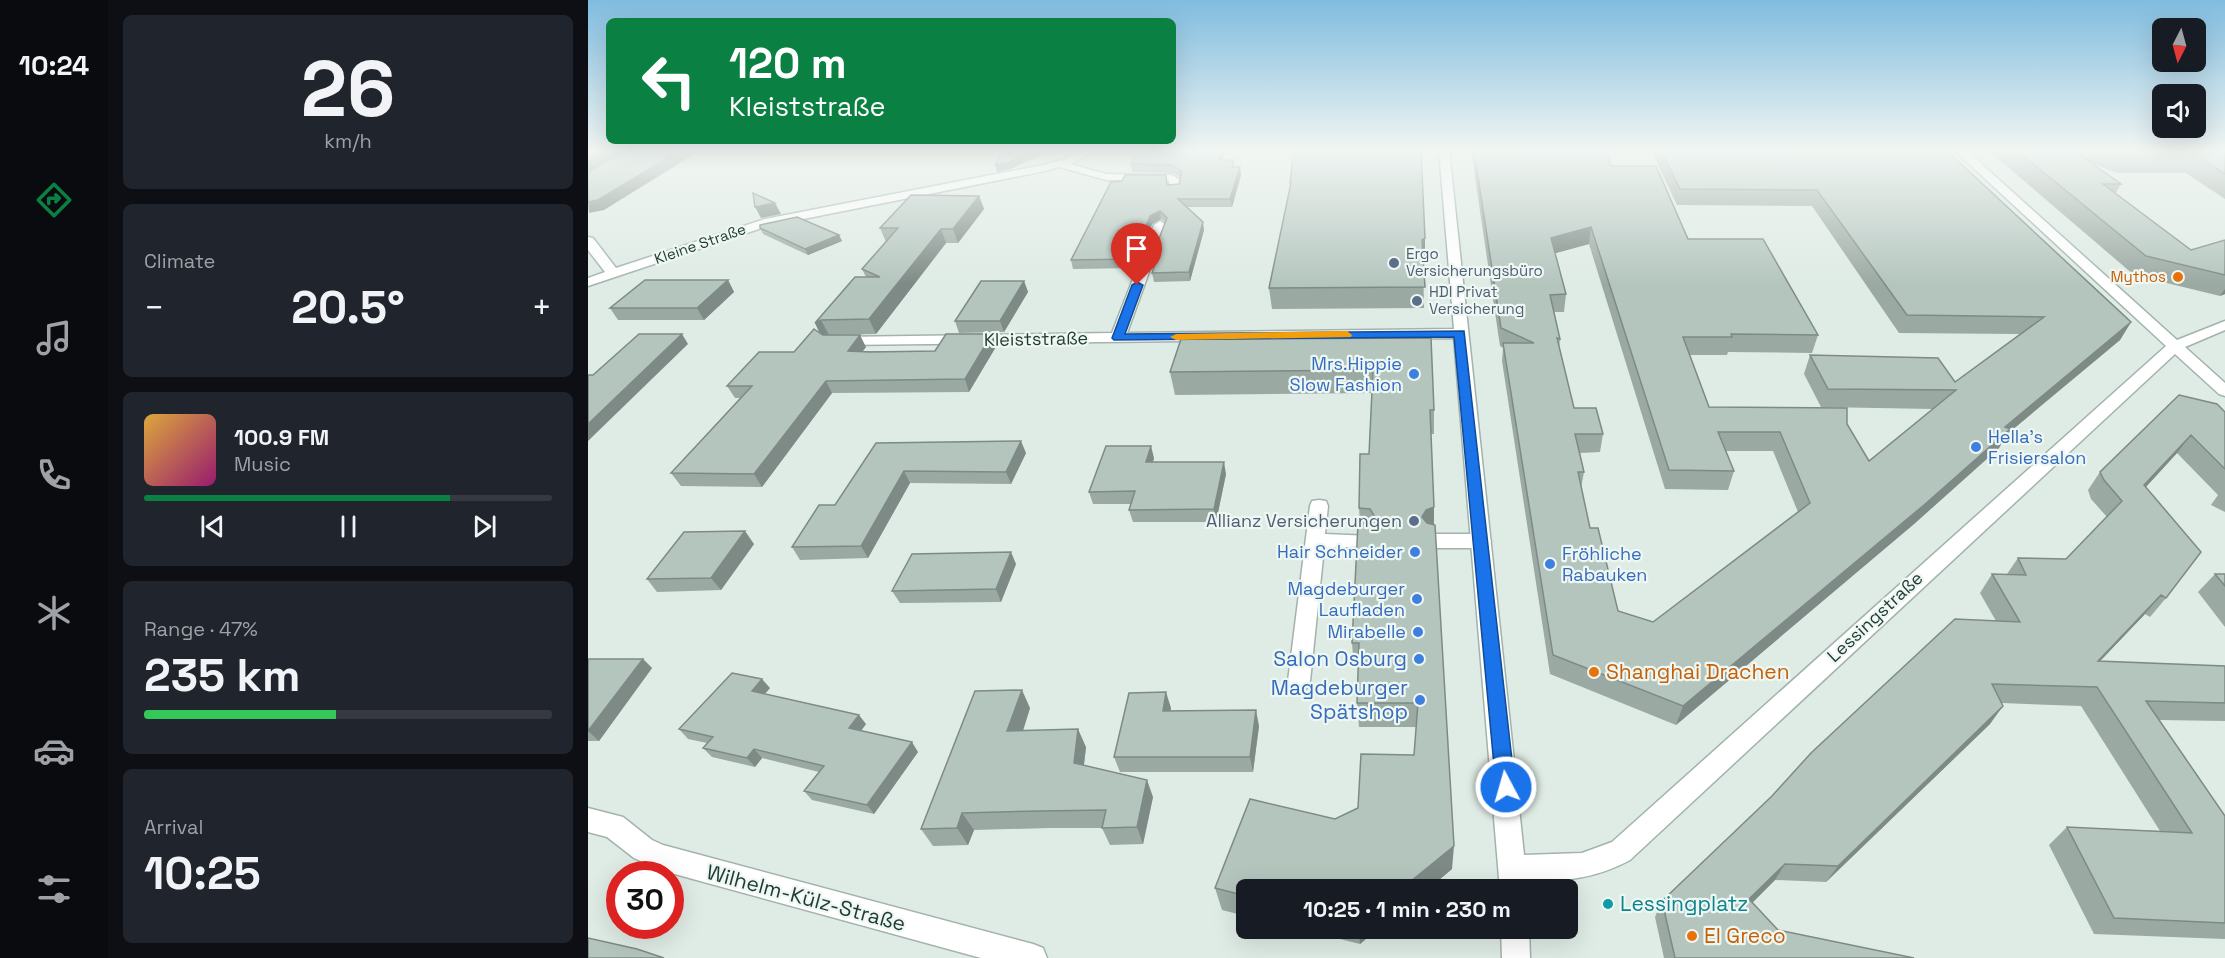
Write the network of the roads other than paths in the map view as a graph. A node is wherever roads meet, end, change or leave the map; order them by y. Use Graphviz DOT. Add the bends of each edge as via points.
graph roads {
  1 [pos="906,195"];
  2 [pos="1448,195"];
  3 [pos="2008,195"];
  4 [pos="1160,225"];
  5 [pos="588,241"];
  6 [pos="613,273"];
  7 [pos="588,282"];
  8 [pos="2225,325"];
  9 [pos="1460,333"];
  10 [pos="1118,338"];
  11 [pos="829,341"];
  12 [pos="2175,346"];
  13 [pos="2223,387"];
  14 [pos="1319,506"];
  15 [pos="1316,541"];
  16 [pos="1364,541"];
  17 [pos="1434,541"];
  18 [pos="1481,541"];
  19 [pos="1299,681"];
  20 [pos="588,820"];
  21 [pos="1513,879"];
  22 [pos="1515,939"];
  23 [pos="1033,958"];
  24 [pos="1516,958"];
  1 -- 6 [label="street, Kleine Straße" via="765,223"];
  2 -- 9 [label="street"];
  3 -- 12 [label="street"];
  4 -- 10 [label="street"];
  5 -- 6 [label="street"];
  6 -- 7 [label="street, Kleine Straße"];
  8 -- 12 [label="street, Lessingstraße"];
  9 -- 10 [label="street, Kleiststraße"];
  9 -- 18 [label="street"];
  10 -- 11 [label="street, Kleiststraße"];
  12 -- 13 [label="street"];
  12 -- 21 [label="street, Lessingstraße" via="2056,450 1621,851 1582,867"];
  14 -- 15 [label="street"];
  15 -- 16 [label="street"];
  15 -- 19 [label="street"];
  17 -- 18 [label="street"];
  18 -- 21 [label="street"];
  20 -- 23 [label="street, Wilhelm-Külz-Straße" via="614,826 660,857"];
  22 -- 24 [label="street"];
}
